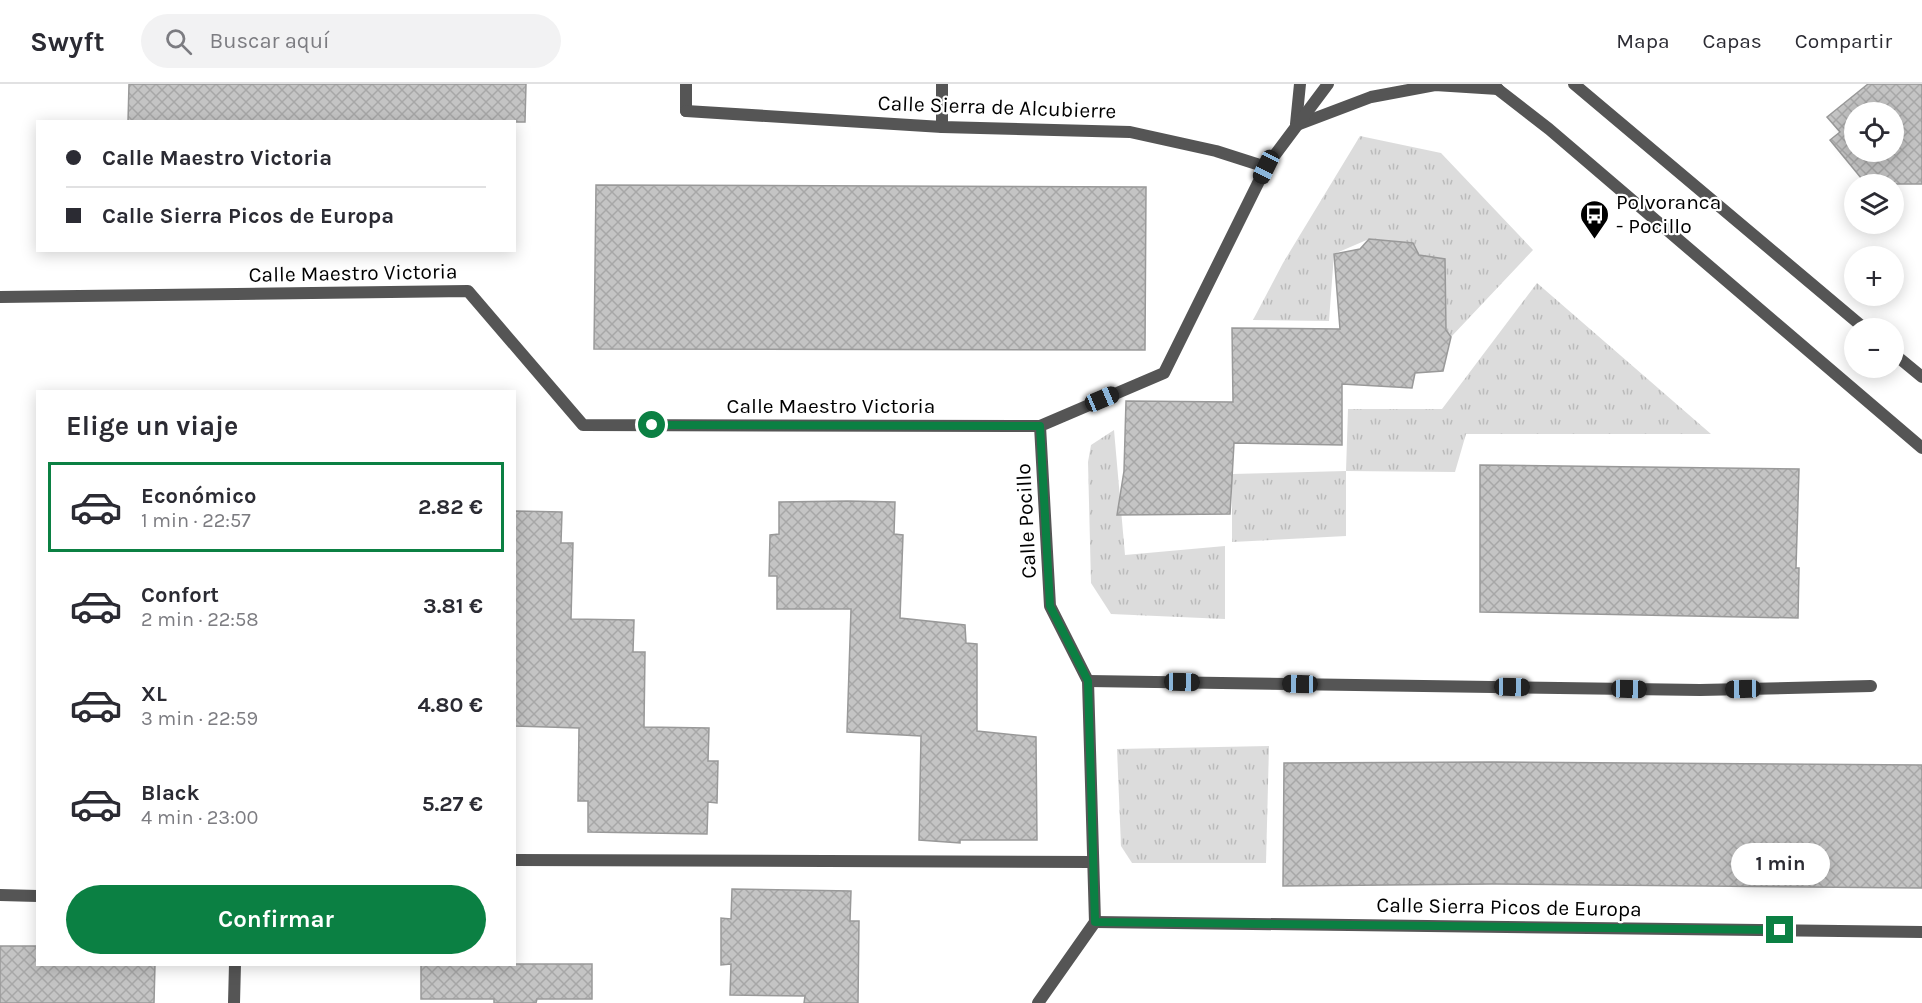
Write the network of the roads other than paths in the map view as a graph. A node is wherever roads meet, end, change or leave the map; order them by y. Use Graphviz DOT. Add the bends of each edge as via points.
graph roads {
  1 [pos="686,84"];
  2 [pos="942,84"];
  3 [pos="1300,84"];
  4 [pos="1328,84"];
  5 [pos="1574,84"];
  6 [pos="1494,87"];
  7 [pos="1296,125"];
  8 [pos="942,126"];
  9 [pos="1266,167"];
  10 [pos="0,297"];
  11 [pos="1852,318"];
  12 [pos="1904,362"];
  13 [pos="1922,378"];
  14 [pos="1040,426"];
  15 [pos="1922,448"];
  16 [pos="1088,681"];
  17 [pos="1871,686"];
  18 [pos="516,861"];
  19 [pos="1093,862"];
  20 [pos="0,895"];
  21 [pos="36,896"];
  22 [pos="1095,922"];
  23 [pos="1922,932"];
  24 [pos="235,966"];
  25 [pos="234,1003"];
  26 [pos="1038,1003"];
  1 -- 8 [label="street, Calle Sierra de Alcubierre" via="686,111"];
  2 -- 8 [label="street"];
  3 -- 7 [label="street"];
  4 -- 7 [label="street"];
  5 -- 11 [label="street"];
  6 -- 7 [label="street" via="1435,85 1371,98"];
  6 -- 15 [label="street" via="1549,129"];
  7 -- 9 [label="street"];
  8 -- 9 [label="street, Calle Sierra de Alcubierre" via="1130,132 1216,151"];
  9 -- 14 [label="street" via="1164,373"];
  10 -- 14 [label="street, Calle Maestro Victoria" via="468,291 583,425"];
  12 -- 13 [label="street"];
  14 -- 16 [label="street, Calle Pocillo" via="1050,606"];
  16 -- 17 [label="street" via="1700,690"];
  16 -- 19 [label="street, Calle Pocillo"];
  18 -- 19 [label="street"];
  19 -- 22 [label="street, Calle Pocillo"];
  20 -- 21 [label="street"];
  22 -- 23 [label="street, Calle Sierra Picos de Europa"];
  22 -- 26 [label="street"];
  24 -- 25 [label="street"];
}
